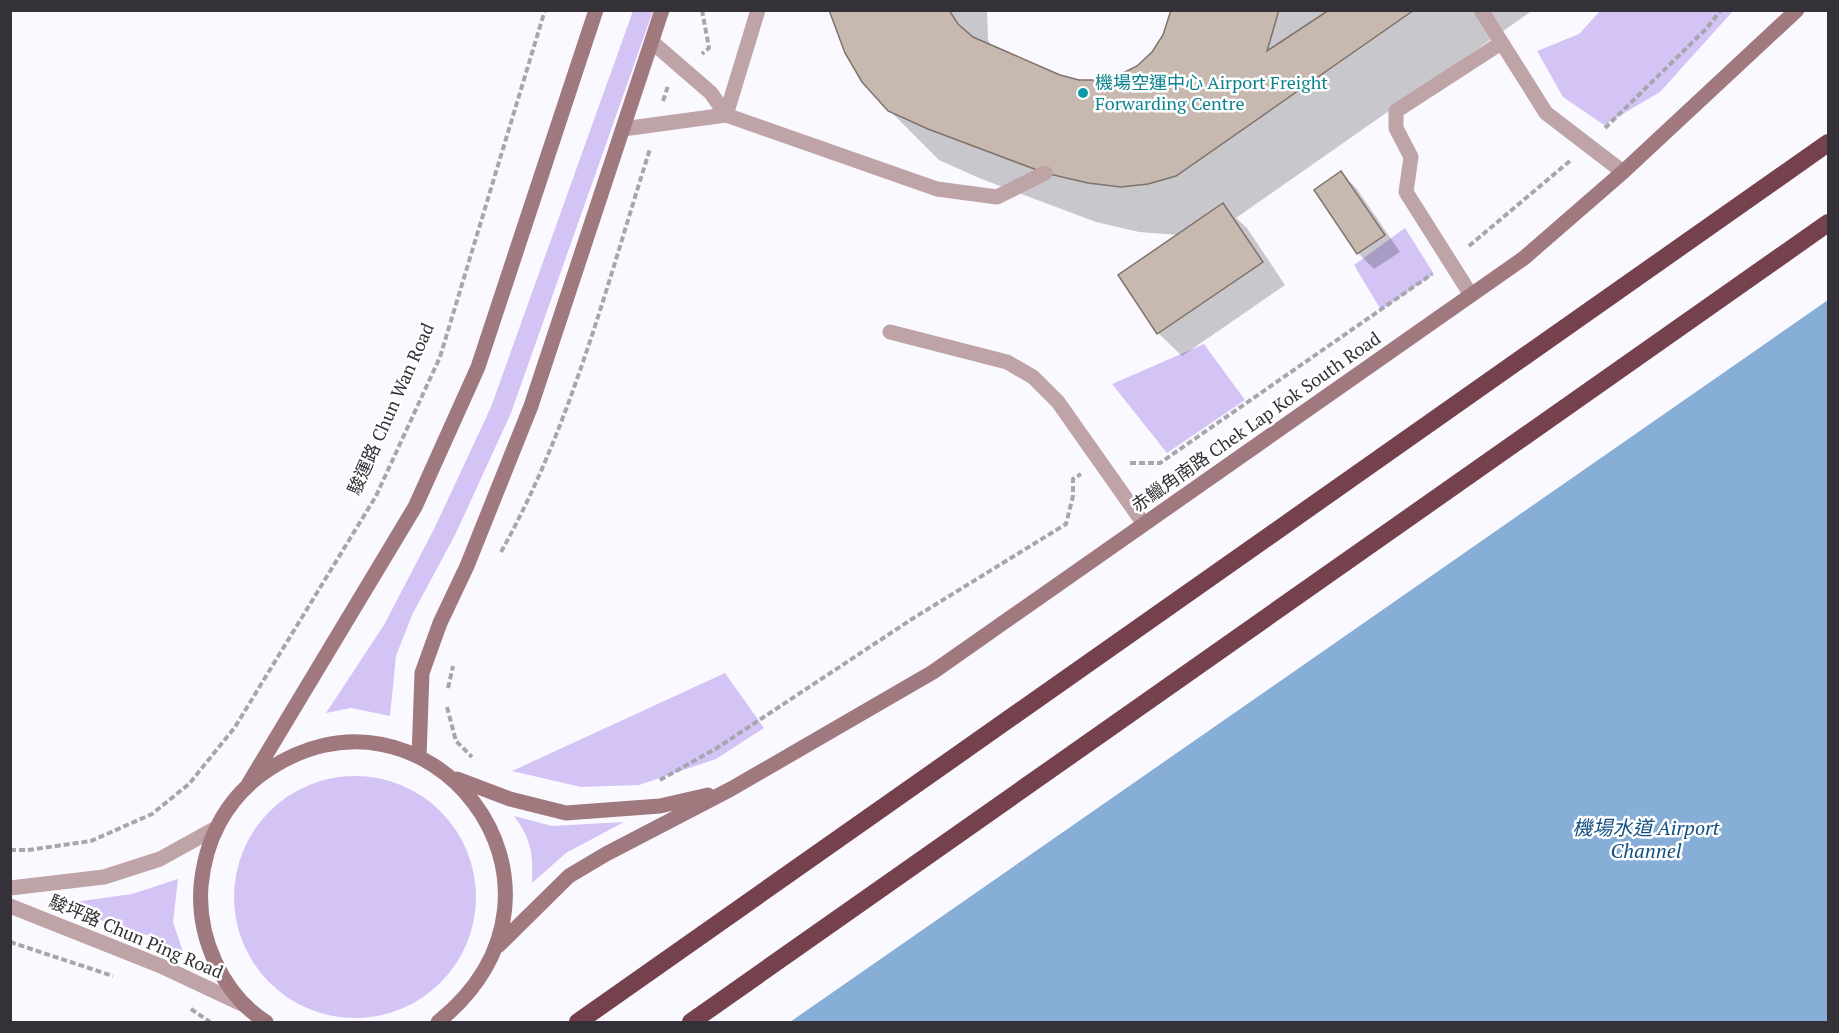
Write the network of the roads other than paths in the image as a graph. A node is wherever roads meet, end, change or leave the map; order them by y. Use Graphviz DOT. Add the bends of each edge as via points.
graph roads {
  1 [pos="596,10"];
  2 [pos="662,10"];
  3 [pos="758,10"];
  4 [pos="1481,10"];
  5 [pos="1780,10"];
  6 [pos="1797,10"];
  7 [pos="1766,38"];
  8 [pos="652,42"];
  9 [pos="1501,43"];
  10 [pos="726,115"];
  11 [pos="623,129"];
  12 [pos="1828,143"];
  13 [pos="1623,172"];
  14 [pos="1046,173"];
  15 [pos="1828,223"];
  16 [pos="1471,295"];
  17 [pos="890,332"];
  18 [pos="1144,524"];
  19 [pos="419,757"];
  20 [pos="455,779"];
  21 [pos="249,783"];
  22 [pos="731,789"];
  23 [pos="216,828"];
  24 [pos="10,888"];
  25 [pos="10,906"];
  26 [pos="498,946"];
  27 [pos="246,1006"];
  28 [pos="266,1023"];
  29 [pos="438,1023"];
  30 [pos="578,1023"];
  31 [pos="691,1023"];
  1 -- 21 [label="street" via="473,378 415,507"];
  2 -- 8 [label="street"];
  3 -- 10 [label="street"];
  4 -- 9 [label="street"];
  5 -- 7 [label="street, 赤鱲角南路 Chek Lap Kok South Road"];
  6 -- 7 [label="street, 赤鱲角南路 Chek Lap Kok South Road"];
  7 -- 13 [label="street, 赤鱲角南路 Chek Lap Kok South Road"];
  8 -- 10 [label="street" via="711,93"];
  8 -- 11 [label="street"];
  9 -- 13 [label="street" via="1546,113"];
  9 -- 16 [label="street" via="1396,111 1396,128 1411,157 1406,192"];
  10 -- 11 [label="street"];
  10 -- 14 [label="street" via="937,189 997,197"];
  11 -- 19 [label="street" via="531,406 422,673"];
  12 -- 30 [label="highway"];
  13 -- 16 [label="street, 赤鱲角南路 Chek Lap Kok South Road" via="1524,258"];
  15 -- 31 [label="highway"];
  16 -- 18 [label="street, 赤鱲角南路 Chek Lap Kok South Road"];
  17 -- 18 [label="street" via="1007,362 1033,377 1058,402"];
  18 -- 22 [label="street, 赤鱲角南路 Chek Lap Kok South Road" via="933,672"];
  19 -- 20 [label="street"];
  19 -- 21 [label="street" via="385,745 349,742 312,748 279,762"];
  20 -- 22 [label="street, 赤鱲角南路 Chek Lap Kok South Road" via="510,799 566,813 660,806"];
  20 -- 26 [label="street" via="492,830 504,868 506,908"];
  21 -- 23 [label="street"];
  22 -- 26 [label="street, 赤鱲角南路 Chek Lap Kok South Road" via="569,876"];
  23 -- 24 [label="street, 駿坪路 Chun Ping Road" via="160,859 104,877"];
  23 -- 27 [label="street" via="203,864 200,903 207,941 222,976"];
  25 -- 27 [label="street, 駿坪路 Chun Ping Road" via="161,966"];
  26 -- 29 [label="street" via="483,977"];
  27 -- 28 [label="street"];
}
